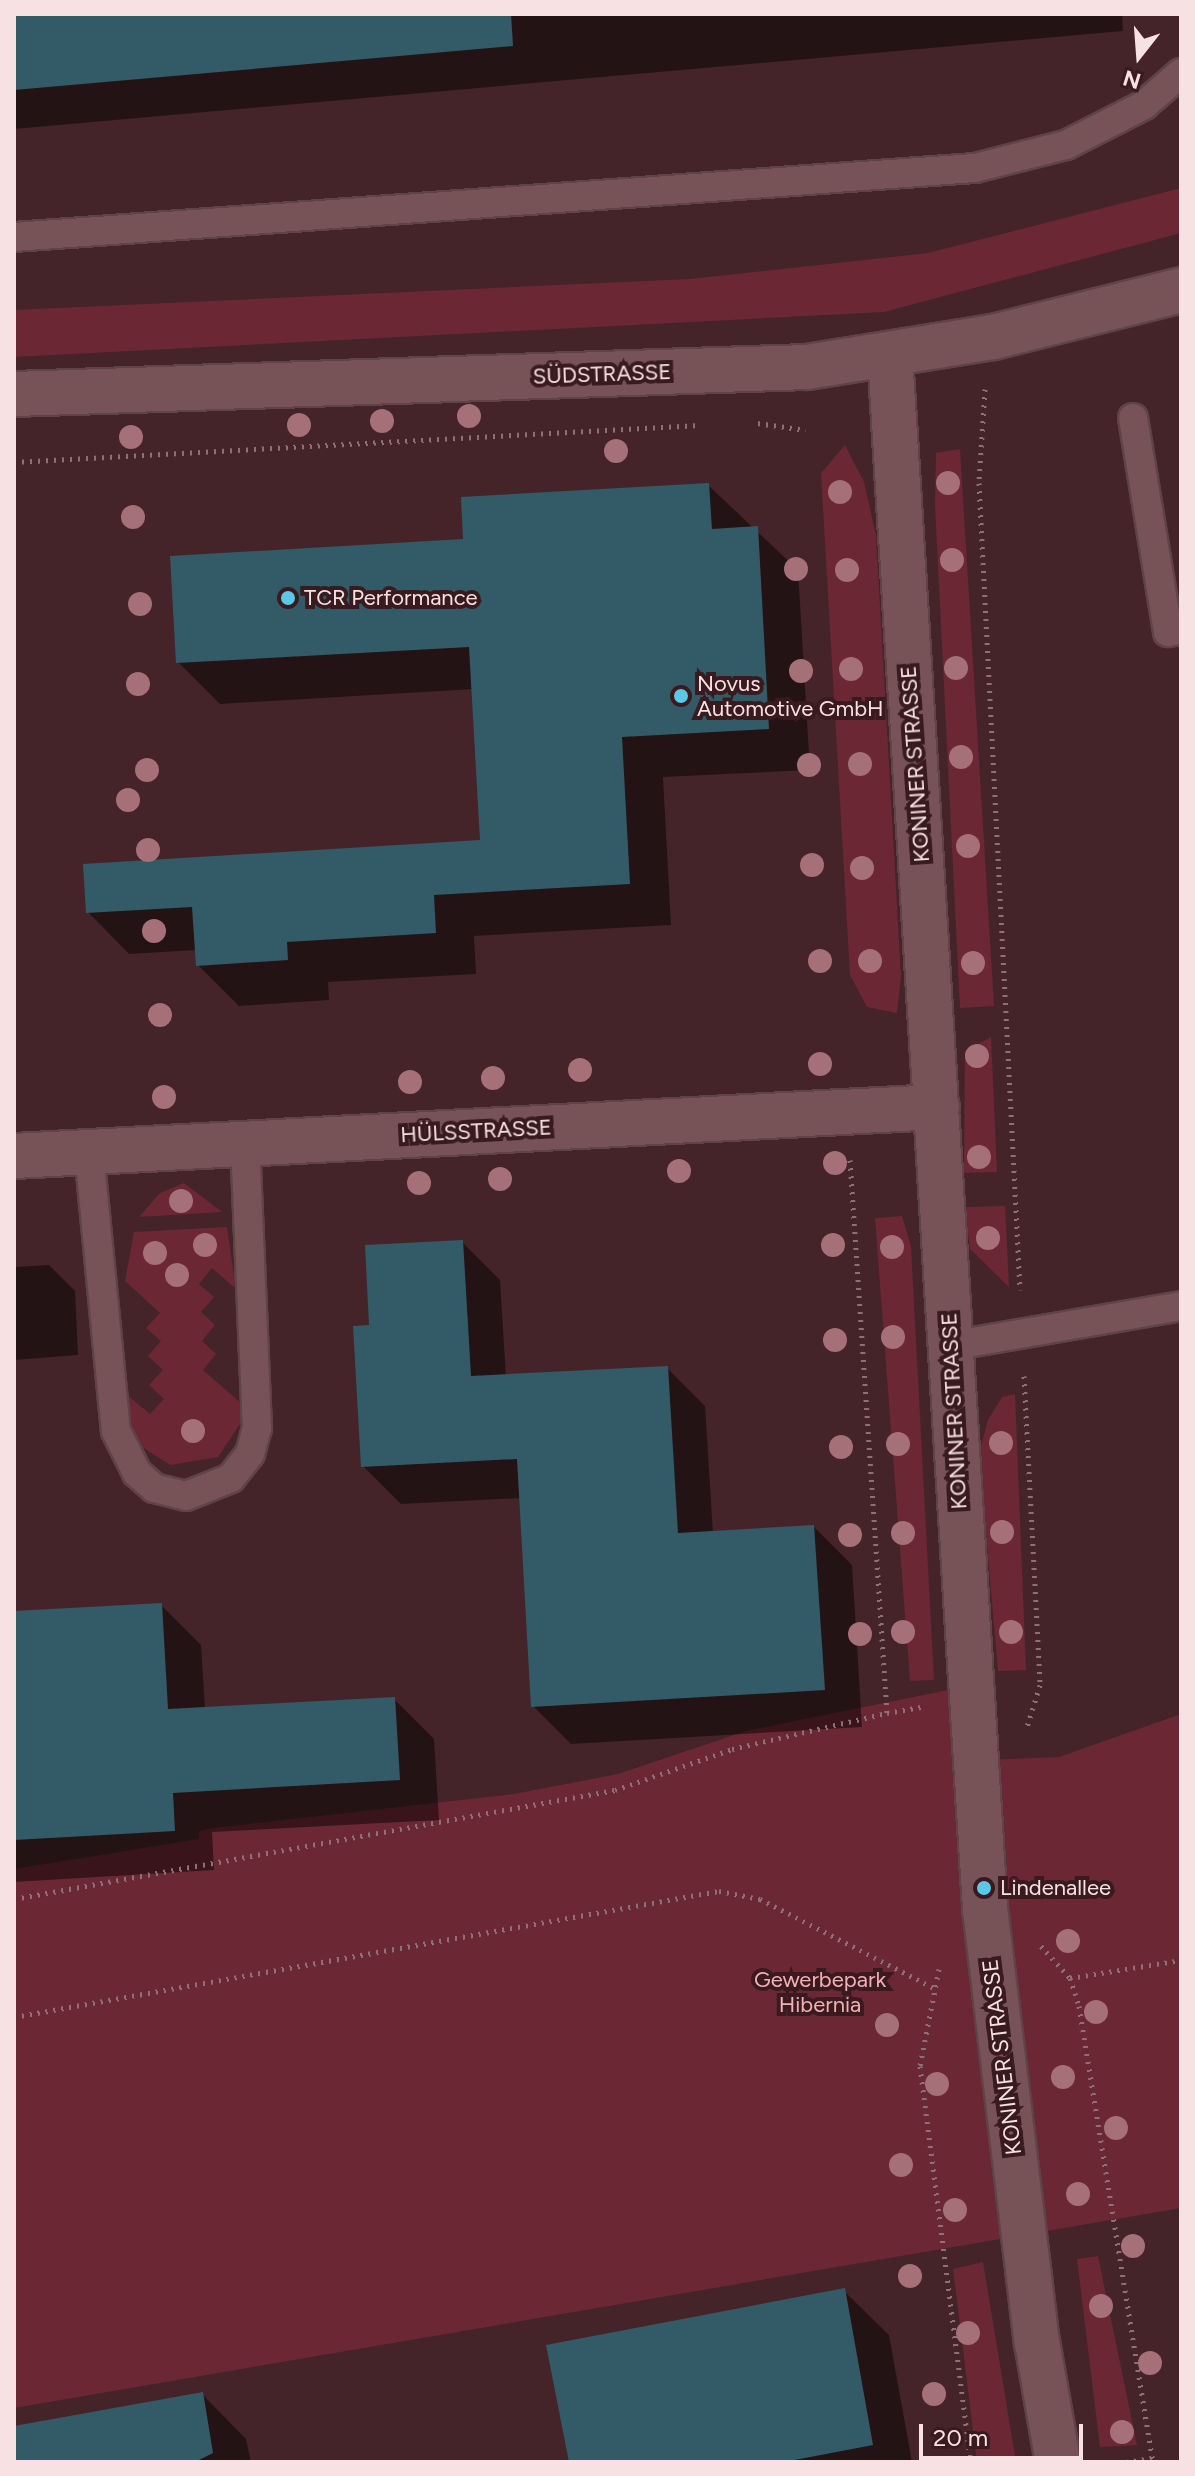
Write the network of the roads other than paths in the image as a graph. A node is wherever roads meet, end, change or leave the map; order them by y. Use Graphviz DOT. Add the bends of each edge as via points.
graph roads {
  1 [pos="1181,73"];
  2 [pos="14,237"];
  3 [pos="1181,290"];
  4 [pos="890,355"];
  5 [pos="14,394"];
  6 [pos="1133,418"];
  7 [pos="1181,630"];
  8 [pos="937,1107"];
  9 [pos="245,1143"];
  10 [pos="89,1152"];
  11 [pos="14,1156"];
  12 [pos="1181,1306"];
  13 [pos="950,1346"];
  14 [pos="1058,2462"];
  1 -- 2 [label="lane" via="1144,105 1066,145 975,168"];
  3 -- 4 [label="street, SÜDSTRASSE" via="993,337"];
  4 -- 5 [label="street, SÜDSTRASSE" via="749,370"];
  4 -- 8 [label="street, KONINER STRASSE"];
  6 -- 7 [label="lane" via="1168,632"];
  8 -- 9 [label="street, HÜLSSTRASSE"];
  8 -- 13 [label="street, KONINER STRASSE"];
  9 -- 10 [label="street, HÜLSSTRASSE"];
  9 -- 10 [label="lane" via="257,1428 242,1467 219,1488 186,1496 154,1488 137,1473 116,1431"];
  10 -- 11 [label="street, HÜLSSTRASSE"];
  12 -- 13 [label="lane"];
  13 -- 14 [label="street, KONINER STRASSE" via="985,1908"];
}
